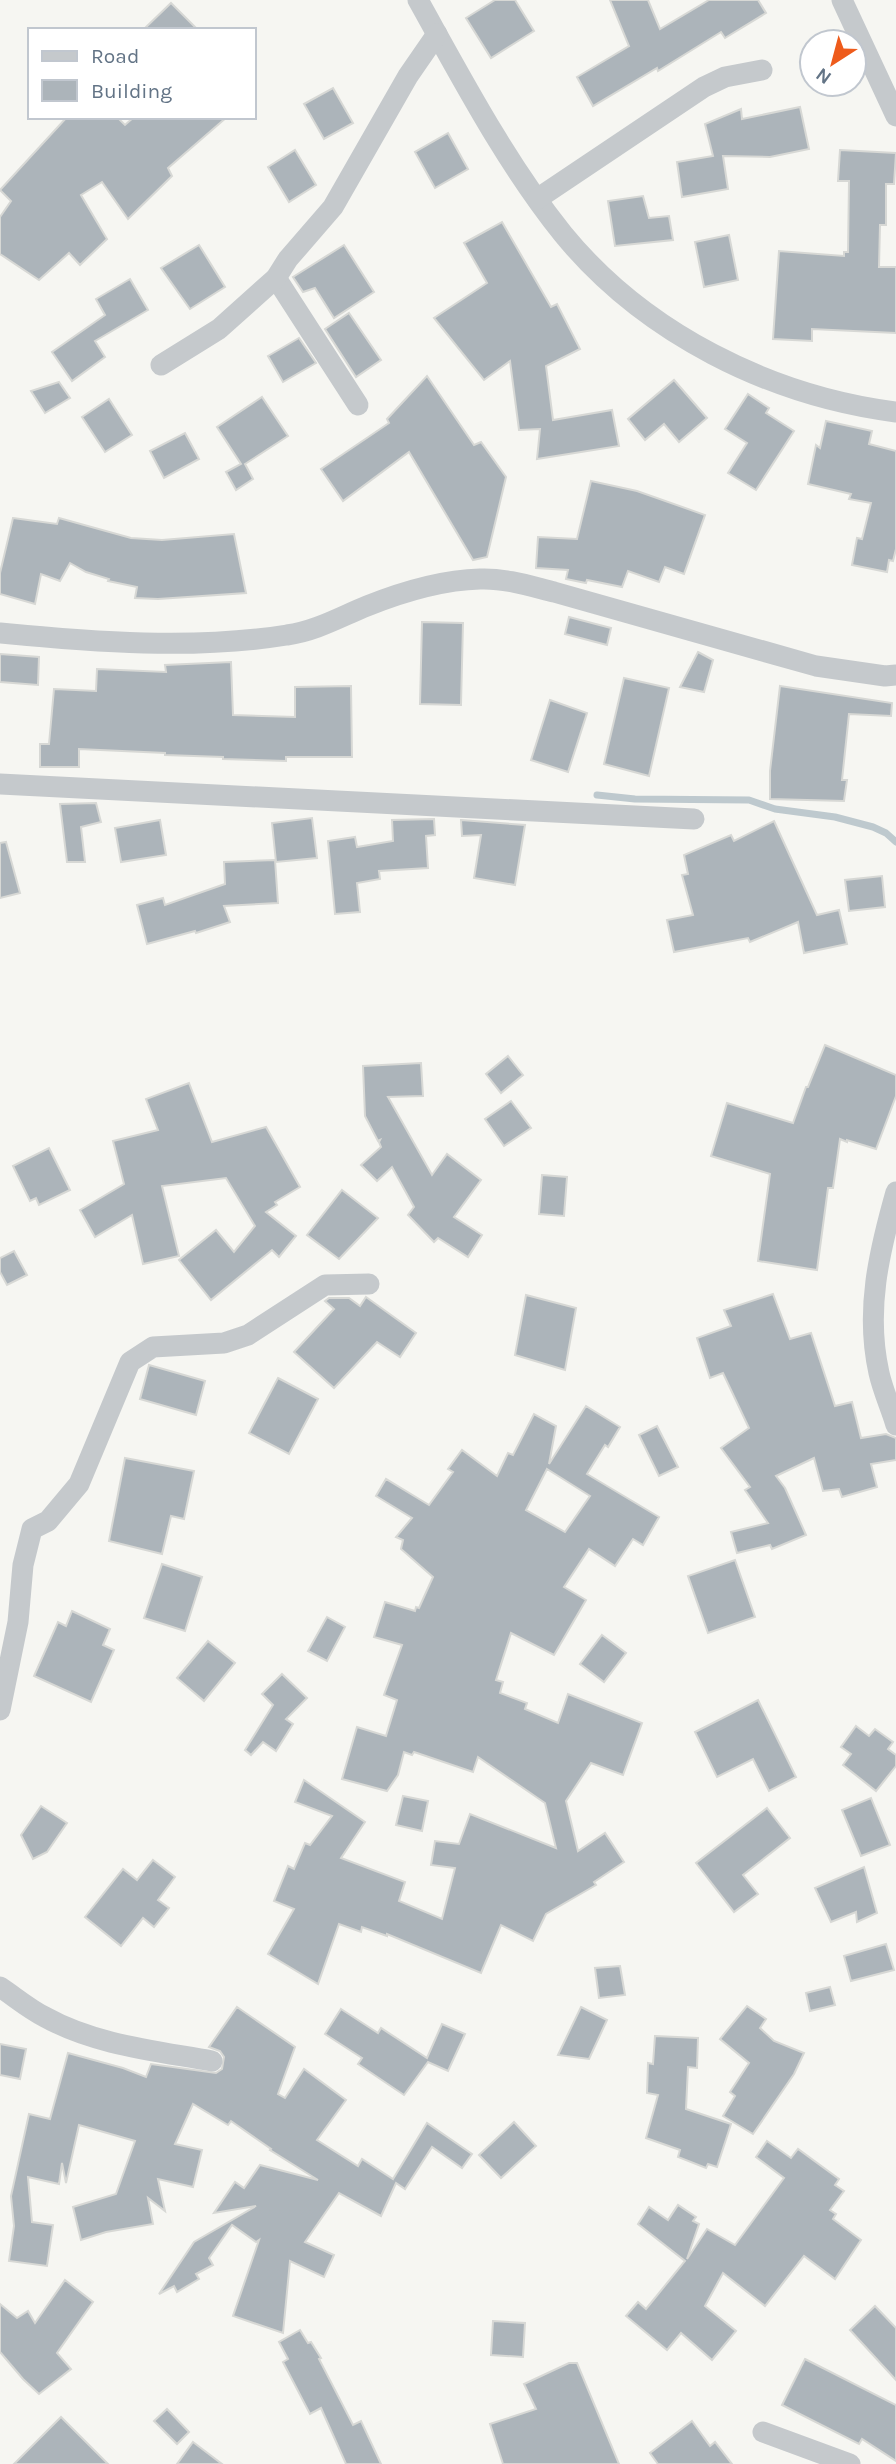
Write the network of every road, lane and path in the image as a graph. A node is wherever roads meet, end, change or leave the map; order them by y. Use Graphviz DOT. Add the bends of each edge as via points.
graph roads {
  1 [pos="418,0"];
  2 [pos="842,0"];
  3 [pos="437,34"];
  4 [pos="762,70"];
  5 [pos="896,116"];
  6 [pos="537,199"];
  7 [pos="276,278"];
  8 [pos="161,365"];
  9 [pos="358,405"];
  10 [pos="896,412"];
  11 [pos="0,633"];
  12 [pos="896,675"];
  13 [pos="0,784"];
  14 [pos="694,818"];
  15 [pos="896,1192"];
  16 [pos="369,1284"];
  17 [pos="896,1425"];
  18 [pos="0,1710"];
  19 [pos="0,1987"];
  20 [pos="212,2061"];
  21 [pos="763,2432"];
  22 [pos="850,2464"];
  1 -- 3 [label="street"];
  2 -- 5 [label="street"];
  3 -- 6 [label="street"];
  3 -- 7 [label="street" via="408,75 333,207"];
  4 -- 6 [label="street" via="725,76 704,87"];
  6 -- 10 [label="street" via="590,265 669,328 770,381 815,396"];
  7 -- 8 [label="street" via="219,329"];
  7 -- 9 [label="street"];
  11 -- 12 [label="street" via="116,642 215,642 288,635 326,625 404,593 481,579 554,592 816,666"];
  13 -- 14 [label="street"];
  15 -- 17 [label="street" via="872,1306 880,1375"];
  16 -- 18 [label="street" via="325,1285 248,1335 225,1343 153,1347 130,1362 79,1484 48,1521 32,1529"];
  19 -- 20 [label="street" via="44,2017 78,2032"];
  21 -- 22 [label="street"];
}
